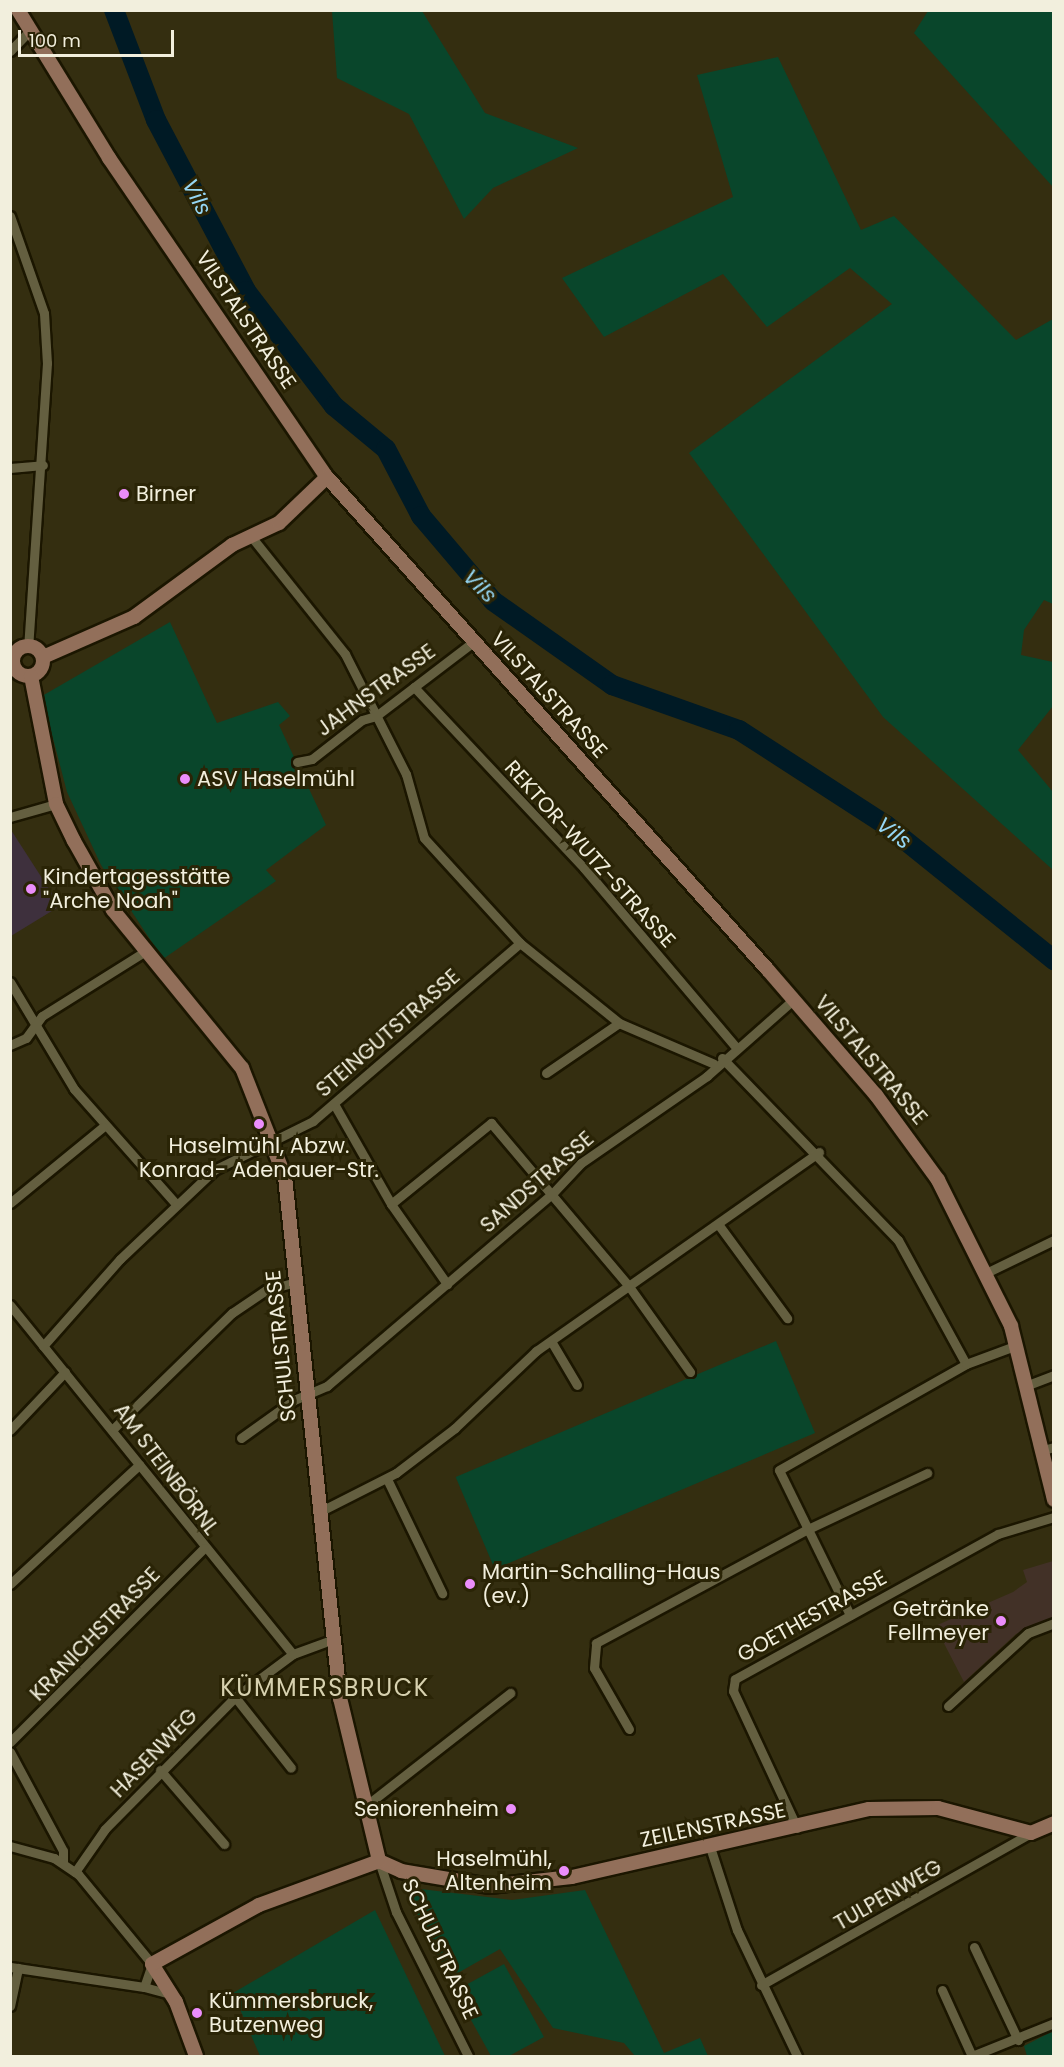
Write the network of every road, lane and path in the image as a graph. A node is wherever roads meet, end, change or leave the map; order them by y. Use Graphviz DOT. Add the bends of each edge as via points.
graph roads {
  1 [pos="18,10"];
  2 [pos="29,32"];
  3 [pos="10,51"];
  4 [pos="10,216"];
  5 [pos="43,465"];
  6 [pos="10,468"];
  7 [pos="327,477"];
  8 [pos="250,534"];
  9 [pos="473,642"];
  10 [pos="28,646"];
  11 [pos="43,657"];
  12 [pos="12,667"];
  13 [pos="31,676"];
  14 [pos="414,687"];
  15 [pos="376,716"];
  16 [pos="297,762"];
  17 [pos="57,804"];
  18 [pos="10,817"];
  19 [pos="520,943"];
  20 [pos="144,952"];
  21 [pos="10,982"];
  22 [pos="794,1000"];
  23 [pos="619,1023"];
  24 [pos="35,1027"];
  25 [pos="10,1045"];
  26 [pos="736,1047"];
  27 [pos="722,1058"];
  28 [pos="714,1064"];
  29 [pos="546,1073"];
  30 [pos="334,1104"];
  31 [pos="104,1126"];
  32 [pos="272,1139"];
  33 [pos="819,1152"];
  34 [pos="551,1195"];
  35 [pos="10,1203"];
  36 [pos="176,1204"];
  37 [pos="391,1204"];
  38 [pos="718,1224"];
  39 [pos="1053,1240"];
  40 [pos="988,1272"];
  41 [pos="295,1282"];
  42 [pos="447,1284"];
  43 [pos="628,1285"];
  44 [pos="10,1305"];
  45 [pos="787,1318"];
  46 [pos="551,1341"];
  47 [pos="1017,1345"];
  48 [pos="43,1346"];
  49 [pos="966,1364"];
  50 [pos="65,1372"];
  51 [pos="690,1372"];
  52 [pos="1053,1375"];
  53 [pos="577,1385"];
  54 [pos="1028,1385"];
  55 [pos="307,1395"];
  56 [pos="114,1428"];
  57 [pos="10,1430"];
  58 [pos="241,1438"];
  59 [pos="1048,1448"];
  60 [pos="139,1466"];
  61 [pos="927,1473"];
  62 [pos="387,1479"];
  63 [pos="1053,1500"];
  64 [pos="321,1511"];
  65 [pos="1053,1517"];
  66 [pos="806,1530"];
  67 [pos="204,1548"];
  68 [pos="10,1584"];
  69 [pos="442,1593"];
  70 [pos="850,1615"];
  71 [pos="1053,1623"];
  72 [pos="334,1639"];
  73 [pos="293,1654"];
  74 [pos="510,1693"];
  75 [pos="235,1697"];
  76 [pos="948,1707"];
  77 [pos="629,1729"];
  78 [pos="10,1742"];
  79 [pos="10,1752"];
  80 [pos="291,1768"];
  81 [pos="160,1770"];
  82 [pos="363,1808"];
  83 [pos="1053,1823"];
  84 [pos="797,1828"];
  85 [pos="1031,1833"];
  86 [pos="224,1844"];
  87 [pos="10,1846"];
  88 [pos="710,1847"];
  89 [pos="379,1861"];
  90 [pos="63,1863"];
  91 [pos="75,1872"];
  92 [pos="974,1947"];
  93 [pos="152,1964"];
  94 [pos="14,1967"];
  95 [pos="761,1985"];
  96 [pos="144,1987"];
  97 [pos="942,1990"];
  98 [pos="171,1994"];
  99 [pos="10,2006"];
  100 [pos="1053,2023"];
  101 [pos="1018,2040"];
  102 [pos="196,2056"];
  103 [pos="468,2056"];
  104 [pos="797,2056"];
  105 [pos="972,2056"];
  1 -- 2 [label="street, VILSTALSTRASSE"];
  2 -- 3 [label="street"];
  2 -- 7 [label="street, VILSTALSTRASSE"];
  4 -- 5 [label="street" via="44,313"];
  5 -- 6 [label="street"];
  5 -- 10 [label="street"];
  7 -- 8 [label="street" via="279,523"];
  7 -- 9 [label="street, VILSTALSTRASSE"];
  8 -- 11 [label="street" via="134,617"];
  8 -- 15 [label="street" via="345,654"];
  9 -- 14 [label="street, JAHNSTRASSE"];
  9 -- 22 [label="street, VILSTALSTRASSE"];
  10 -- 11 [label="street"];
  10 -- 12 [label="street" via="16,652"];
  11 -- 13 [label="street" via="40,671"];
  12 -- 13 [label="street"];
  13 -- 17 [label="street, SCHULSTRASSE"];
  14 -- 15 [label="street, JAHNSTRASSE"];
  14 -- 26 [label="street, REKTOR-WUTZ-STRASSE" via="584,868"];
  15 -- 16 [label="street, JAHNSTRASSE" via="362,720 312,759"];
  15 -- 19 [label="street" via="406,774 424,838"];
  17 -- 18 [label="street"];
  17 -- 20 [label="street, SCHULSTRASSE" via="95,881"];
  19 -- 23 [label="street"];
  19 -- 30 [label="street, STEINGUTSTRASSE"];
  20 -- 24 [label="street" via="42,1016"];
  20 -- 32 [label="street, SCHULSTRASSE" via="242,1068"];
  21 -- 24 [label="street"];
  22 -- 26 [label="street, SANDSTRASSE"];
  22 -- 40 [label="street, VILSTALSTRASSE" via="906,1134 938,1180"];
  23 -- 28 [label="street"];
  23 -- 29 [label="street"];
  24 -- 25 [label="street"];
  24 -- 31 [label="street"];
  26 -- 27 [label="street, SANDSTRASSE"];
  27 -- 28 [label="street, SANDSTRASSE"];
  27 -- 33 [label="street"];
  28 -- 34 [label="street, SANDSTRASSE" via="707,1076 581,1163"];
  30 -- 32 [label="street, STEINGUTSTRASSE"];
  30 -- 37 [label="street"];
  31 -- 35 [label="street"];
  31 -- 36 [label="street"];
  32 -- 36 [label="street, STEINGUTSTRASSE" via="214,1170"];
  32 -- 41 [label="street, SCHULSTRASSE" via="285,1177"];
  33 -- 38 [label="street"];
  33 -- 49 [label="street" via="898,1240"];
  34 -- 37 [label="street" via="491,1123"];
  34 -- 42 [label="street, SANDSTRASSE"];
  34 -- 43 [label="street"];
  36 -- 48 [label="street, STEINGUTSTRASSE"];
  37 -- 42 [label="street"];
  38 -- 43 [label="street"];
  38 -- 45 [label="street"];
  39 -- 40 [label="street"];
  40 -- 47 [label="street, VILSTALSTRASSE"];
  41 -- 55 [label="street, SCHULSTRASSE"];
  41 -- 56 [label="street" via="266,1290 232,1313"];
  42 -- 55 [label="street, SANDSTRASSE" via="327,1386"];
  43 -- 46 [label="street"];
  43 -- 51 [label="street"];
  44 -- 48 [label="street, AM STEINBÖRNL"];
  46 -- 53 [label="street"];
  46 -- 62 [label="street" via="455,1428"];
  47 -- 49 [label="street"];
  47 -- 54 [label="street, VILSTALSTRASSE"];
  48 -- 50 [label="street, AM STEINBÖRNL"];
  49 -- 66 [label="street" via="779,1470"];
  50 -- 56 [label="street, AM STEINBÖRNL"];
  50 -- 57 [label="street"];
  52 -- 54 [label="street"];
  54 -- 59 [label="street, VILSTALSTRASSE"];
  55 -- 58 [label="street, SANDSTRASSE"];
  55 -- 64 [label="street, SCHULSTRASSE"];
  56 -- 60 [label="street, AM STEINBÖRNL"];
  59 -- 63 [label="street, VILSTALSTRASSE"];
  60 -- 67 [label="street, AM STEINBÖRNL"];
  60 -- 68 [label="street"];
  61 -- 66 [label="street"];
  62 -- 64 [label="street"];
  62 -- 69 [label="street"];
  64 -- 72 [label="street, SCHULSTRASSE"];
  65 -- 70 [label="street, GOETHESTRASSE" via="998,1534"];
  66 -- 70 [label="street"];
  66 -- 77 [label="street" via="596,1643 594,1668"];
  67 -- 73 [label="street, AM STEINBÖRNL"];
  67 -- 78 [label="street, KRANICHSTRASSE"];
  70 -- 84 [label="street, GOETHESTRASSE" via="732,1686"];
  71 -- 76 [label="street" via="1028,1633"];
  72 -- 73 [label="street, HASENWEG"];
  72 -- 82 [label="street, SCHULSTRASSE"];
  73 -- 75 [label="street, HASENWEG"];
  74 -- 82 [label="street"];
  75 -- 80 [label="street"];
  75 -- 81 [label="street, HASENWEG"];
  79 -- 90 [label="street" via="63,1851"];
  81 -- 86 [label="street"];
  81 -- 91 [label="street, HASENWEG"];
  82 -- 89 [label="street, SCHULSTRASSE"];
  83 -- 85 [label="street"];
  84 -- 85 [label="street, ZEILENSTRASSE" via="869,1809 938,1808"];
  84 -- 88 [label="street, ZEILENSTRASSE"];
  85 -- 95 [label="street, TULPENWEG" via="893,1916"];
  87 -- 90 [label="street"];
  88 -- 89 [label="street, ZEILENSTRASSE" via="572,1877 490,1886 401,1871"];
  88 -- 95 [label="street"];
  89 -- 93 [label="street" via="259,1905"];
  89 -- 103 [label="street, SCHULSTRASSE" via="396,1912"];
  90 -- 91 [label="street"];
  91 -- 93 [label="street"];
  92 -- 101 [label="street"];
  93 -- 96 [label="street"];
  93 -- 98 [label="street"];
  94 -- 96 [label="street"];
  94 -- 99 [label="street"];
  95 -- 104 [label="street"];
  96 -- 98 [label="street"];
  97 -- 105 [label="street"];
  98 -- 102 [label="street"];
  100 -- 101 [label="street"];
  101 -- 105 [label="street"];
}
